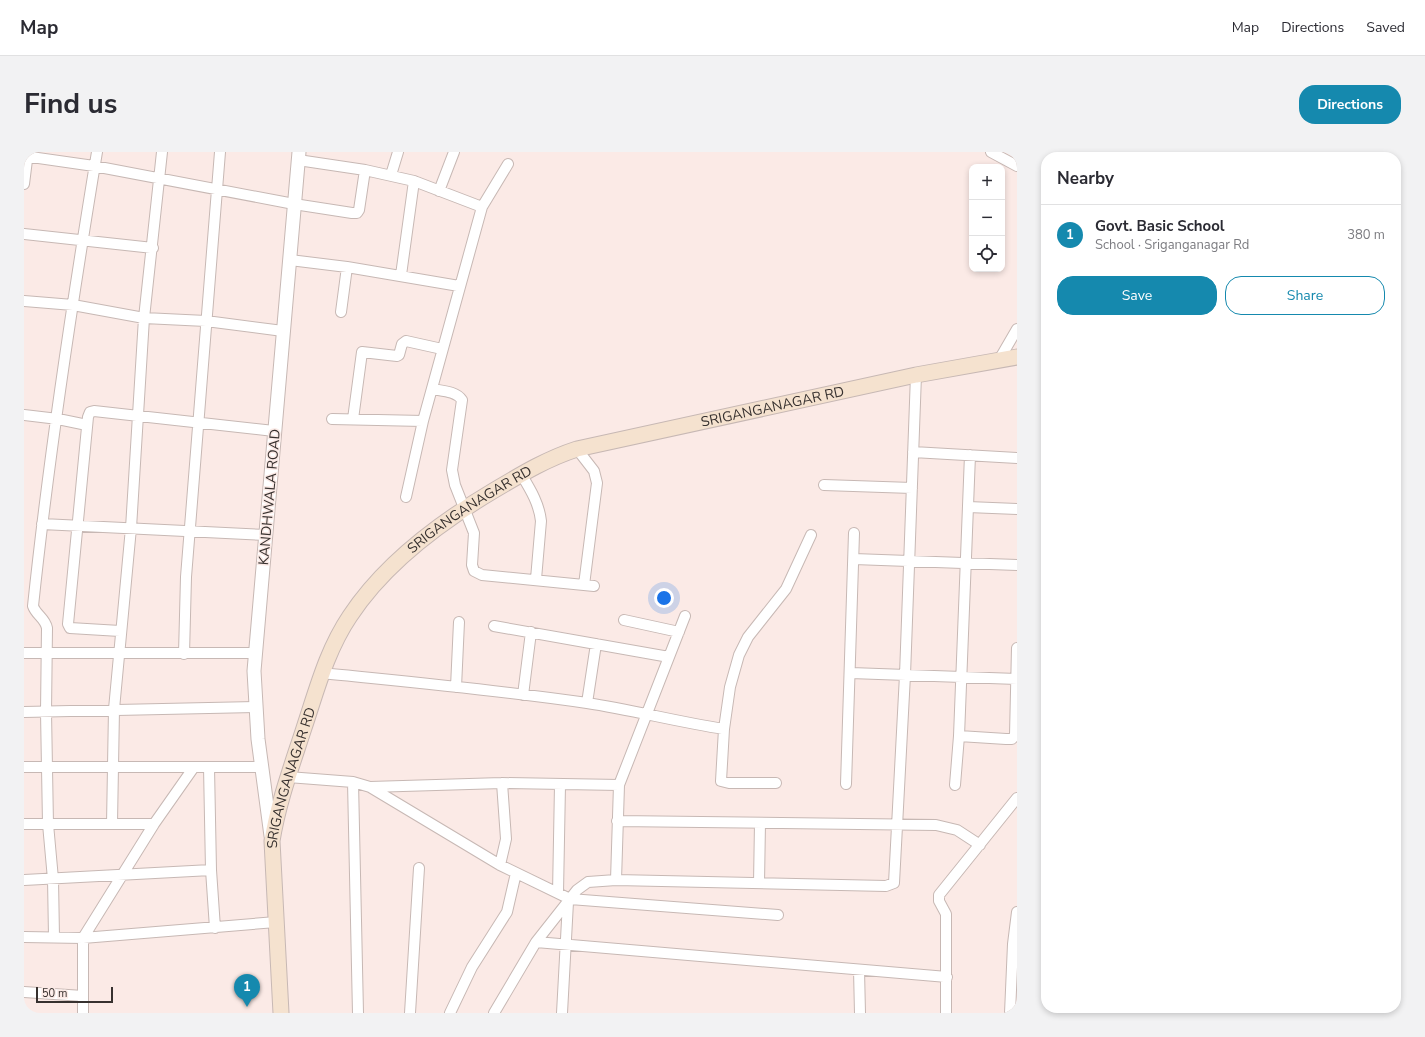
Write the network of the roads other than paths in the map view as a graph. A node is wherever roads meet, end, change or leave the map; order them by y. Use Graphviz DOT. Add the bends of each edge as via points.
graph roads {
  1 [pos="97,152"];
  2 [pos="162,152"];
  3 [pos="220,152"];
  4 [pos="398,152"];
  5 [pos="454,152"];
  6 [pos="991,152"];
  7 [pos="27,155"];
  8 [pos="298,156"];
  9 [pos="508,164"];
  10 [pos="94,166"];
  11 [pos="1017,166"];
  12 [pos="365,170"];
  13 [pos="391,175"];
  14 [pos="160,180"];
  15 [pos="414,181"];
  16 [pos="24,184"];
  17 [pos="218,190"];
  18 [pos="439,191"];
  19 [pos="294,204"];
  20 [pos="482,207"];
  21 [pos="24,234"];
  22 [pos="82,242"];
  23 [pos="153,248"];
  24 [pos="290,260"];
  25 [pos="347,267"];
  26 [pos="401,275"];
  27 [pos="459,286"];
  28 [pos="24,301"];
  29 [pos="72,305"];
  30 [pos="342,312"];
  31 [pos="144,318"];
  32 [pos="206,321"];
  33 [pos="1017,329"];
  34 [pos="283,331"];
  35 [pos="442,349"];
  36 [pos="1017,357"];
  37 [pos="999,360"];
  38 [pos="916,375"];
  39 [pos="432,389"];
  40 [pos="24,415"];
  41 [pos="139,416"];
  42 [pos="58,419"];
  43 [pos="332,419"];
  44 [pos="353,419"];
  45 [pos="422,421"];
  46 [pos="197,422"];
  47 [pos="87,425"];
  48 [pos="274,431"];
  49 [pos="577,449"];
  50 [pos="913,452"];
  51 [pos="970,455"];
  52 [pos="1017,458"];
  53 [pos="522,474"];
  54 [pos="824,485"];
  55 [pos="912,488"];
  56 [pos="406,497"];
  57 [pos="464,508"];
  58 [pos="968,508"];
  59 [pos="1017,509"];
  60 [pos="42,524"];
  61 [pos="76,526"];
  62 [pos="131,528"];
  63 [pos="190,530"];
  64 [pos="854,533"];
  65 [pos="266,535"];
  66 [pos="812,535"];
  67 [pos="854,559"];
  68 [pos="910,562"];
  69 [pos="965,564"];
  70 [pos="1017,565"];
  71 [pos="536,579"];
  72 [pos="685,616"];
  73 [pos="624,620"];
  74 [pos="460,622"];
  75 [pos="494,626"];
  76 [pos="120,631"];
  77 [pos="531,632"];
  78 [pos="679,632"];
  79 [pos="596,644"];
  80 [pos="1017,648"];
  81 [pos="46,653"];
  82 [pos="255,653"];
  83 [pos="24,654"];
  84 [pos="118,654"];
  85 [pos="184,654"];
  86 [pos="669,656"];
  87 [pos="322,673"];
  88 [pos="851,674"];
  89 [pos="906,675"];
  90 [pos="961,677"];
  91 [pos="1017,679"];
  92 [pos="456,687"];
  93 [pos="523,695"];
  94 [pos="587,703"];
  95 [pos="255,707"];
  96 [pos="114,709"];
  97 [pos="24,712"];
  98 [pos="46,712"];
  99 [pos="646,713"];
  100 [pos="724,729"];
  101 [pos="959,736"];
  102 [pos="47,766"];
  103 [pos="113,766"];
  104 [pos="24,767"];
  105 [pos="194,767"];
  106 [pos="209,767"];
  107 [pos="261,767"];
  108 [pos="288,777"];
  109 [pos="353,782"];
  110 [pos="502,783"];
  111 [pos="776,783"];
  112 [pos="618,784"];
  113 [pos="846,784"];
  114 [pos="560,785"];
  115 [pos="955,785"];
  116 [pos="370,787"];
  117 [pos="1017,798"];
  118 [pos="617,821"];
  119 [pos="760,823"];
  120 [pos="24,824"];
  121 [pos="48,824"];
  122 [pos="112,824"];
  123 [pos="154,824"];
  124 [pos="897,825"];
  125 [pos="272,841"];
  126 [pos="980,845"];
  127 [pos="500,865"];
  128 [pos="419,868"];
  129 [pos="211,870"];
  130 [pos="516,873"];
  131 [pos="122,876"];
  132 [pos="53,879"];
  133 [pos="24,880"];
  134 [pos="616,880"];
  135 [pos="759,883"];
  136 [pos="558,893"];
  137 [pos="569,900"];
  138 [pos="1017,912"];
  139 [pos="778,915"];
  140 [pos="276,922"];
  141 [pos="216,928"];
  142 [pos="24,937"];
  143 [pos="54,937"];
  144 [pos="83,938"];
  145 [pos="536,942"];
  146 [pos="566,946"];
  147 [pos="860,970"];
  148 [pos="947,977"];
  149 [pos="24,993"];
  150 [pos="83,996"];
  151 [pos="83,1013"];
  152 [pos="281,1013"];
  153 [pos="358,1013"];
  154 [pos="410,1013"];
  155 [pos="450,1013"];
  156 [pos="494,1013"];
  157 [pos="562,1013"];
  158 [pos="860,1013"];
  159 [pos="946,1013"];
  160 [pos="1010,1013"];
  1 -- 10 [label="street"];
  2 -- 14 [label="street"];
  3 -- 17 [label="street"];
  4 -- 13 [label="street"];
  5 -- 18 [label="street"];
  6 -- 11 [label="street"];
  7 -- 10 [label="street"];
  7 -- 16 [label="street"];
  8 -- 12 [label="street"];
  8 -- 19 [label="street, KANDHWALA ROAD"];
  9 -- 20 [label="street"];
  10 -- 14 [label="street"];
  10 -- 22 [label="street"];
  12 -- 13 [label="street"];
  12 -- 19 [label="street" via="357,213"];
  13 -- 15 [label="street"];
  14 -- 17 [label="street"];
  14 -- 23 [label="street"];
  15 -- 18 [label="street"];
  15 -- 26 [label="street"];
  17 -- 19 [label="street"];
  17 -- 32 [label="street"];
  18 -- 20 [label="street"];
  19 -- 24 [label="street, KANDHWALA ROAD"];
  20 -- 27 [label="street"];
  21 -- 22 [label="street"];
  22 -- 23 [label="street"];
  22 -- 29 [label="street"];
  23 -- 31 [label="street"];
  24 -- 25 [label="street"];
  24 -- 34 [label="street, KANDHWALA ROAD"];
  25 -- 26 [label="street"];
  25 -- 30 [label="street"];
  26 -- 27 [label="street"];
  27 -- 35 [label="street"];
  28 -- 29 [label="street"];
  29 -- 31 [label="street"];
  29 -- 42 [label="street"];
  31 -- 32 [label="street"];
  31 -- 41 [label="street"];
  32 -- 34 [label="street"];
  32 -- 46 [label="street"];
  33 -- 37 [label="street"];
  34 -- 48 [label="street, KANDHWALA ROAD"];
  35 -- 39 [label="street"];
  35 -- 44 [label="street" via="406,341 397,356 362,352"];
  36 -- 37 [label="main road, SRIGANGANAGAR RD"];
  37 -- 38 [label="main road, SRIGANGANAGAR RD"];
  38 -- 49 [label="main road, SRIGANGANAGAR RD"];
  38 -- 50 [label="street"];
  39 -- 45 [label="street"];
  39 -- 57 [label="street" via="453,393 462,400 452,470"];
  40 -- 42 [label="street"];
  41 -- 46 [label="street"];
  41 -- 47 [label="street" via="94,411 90,412"];
  41 -- 62 [label="street"];
  42 -- 47 [label="street"];
  42 -- 60 [label="street"];
  43 -- 44 [label="street"];
  44 -- 45 [label="street"];
  45 -- 56 [label="street"];
  46 -- 48 [label="street"];
  46 -- 63 [label="street"];
  47 -- 61 [label="street"];
  48 -- 65 [label="street, KANDHWALA ROAD"];
  49 -- 53 [label="main road, SRIGANGANAGAR RD" via="556,456"];
  49 -- 71 [label="street" via="594,471 597,483 589,586"];
  50 -- 51 [label="street"];
  50 -- 55 [label="street"];
  51 -- 52 [label="street"];
  51 -- 58 [label="street"];
  53 -- 57 [label="main road, SRIGANGANAGAR RD"];
  53 -- 71 [label="street" via="540,512"];
  54 -- 55 [label="street"];
  55 -- 68 [label="street"];
  57 -- 71 [label="street" via="474,533 474,571 482,575"];
  57 -- 87 [label="main road, SRIGANGANAGAR RD" via="445,521 377,581 350,616"];
  58 -- 59 [label="street"];
  58 -- 69 [label="street"];
  60 -- 61 [label="street"];
  60 -- 81 [label="street" via="33,606 34,611 45,621"];
  61 -- 62 [label="street"];
  61 -- 76 [label="street" via="68,624 70,628"];
  62 -- 63 [label="street"];
  62 -- 76 [label="street"];
  63 -- 65 [label="street"];
  63 -- 85 [label="street"];
  64 -- 67 [label="street"];
  65 -- 82 [label="street, KANDHWALA ROAD"];
  66 -- 100 [label="street" via="786,588 741,650 730,687"];
  67 -- 68 [label="street"];
  67 -- 88 [label="street"];
  68 -- 69 [label="street"];
  68 -- 89 [label="street"];
  69 -- 70 [label="street"];
  69 -- 90 [label="street"];
  72 -- 78 [label="street"];
  73 -- 78 [label="street"];
  74 -- 92 [label="street"];
  75 -- 77 [label="street"];
  76 -- 84 [label="street"];
  77 -- 79 [label="street"];
  77 -- 93 [label="street"];
  78 -- 86 [label="street"];
  79 -- 86 [label="street"];
  79 -- 94 [label="street"];
  80 -- 91 [label="street"];
  81 -- 83 [label="street"];
  81 -- 84 [label="street"];
  81 -- 98 [label="street"];
  82 -- 85 [label="street"];
  82 -- 95 [label="street, KANDHWALA ROAD"];
  84 -- 85 [label="street"];
  84 -- 96 [label="street"];
  86 -- 99 [label="street"];
  87 -- 92 [label="street"];
  87 -- 108 [label="main road, SRIGANGANAGAR RD"];
  88 -- 89 [label="street"];
  88 -- 113 [label="street"];
  89 -- 90 [label="street"];
  89 -- 124 [label="street"];
  90 -- 91 [label="street"];
  90 -- 101 [label="street"];
  91 -- 101 [label="street" via="1015,735 1012,739"];
  92 -- 93 [label="street"];
  93 -- 94 [label="street"];
  94 -- 99 [label="street"];
  95 -- 96 [label="street"];
  95 -- 107 [label="street, KANDHWALA ROAD"];
  96 -- 98 [label="street"];
  96 -- 103 [label="street"];
  97 -- 98 [label="street"];
  98 -- 102 [label="street"];
  99 -- 100 [label="street" via="682,723"];
  99 -- 112 [label="street"];
  100 -- 111 [label="street" via="721,781"];
  101 -- 115 [label="street"];
  102 -- 103 [label="street"];
  102 -- 104 [label="street"];
  102 -- 121 [label="street"];
  103 -- 105 [label="street"];
  103 -- 122 [label="street"];
  105 -- 106 [label="street"];
  105 -- 123 [label="street"];
  106 -- 107 [label="street"];
  106 -- 129 [label="street"];
  107 -- 125 [label="street, KANDHWALA ROAD"];
  108 -- 109 [label="street"];
  108 -- 125 [label="main road, SRIGANGANAGAR RD"];
  109 -- 116 [label="street"];
  109 -- 153 [label="street"];
  110 -- 114 [label="street"];
  110 -- 116 [label="street"];
  110 -- 127 [label="street" via="506,839"];
  112 -- 114 [label="street"];
  112 -- 118 [label="street"];
  114 -- 136 [label="street"];
  116 -- 127 [label="street"];
  117 -- 126 [label="street"];
  118 -- 119 [label="street"];
  118 -- 134 [label="street"];
  119 -- 124 [label="street"];
  119 -- 135 [label="street"];
  120 -- 121 [label="street"];
  121 -- 122 [label="street"];
  121 -- 132 [label="street"];
  122 -- 123 [label="street"];
  123 -- 131 [label="street"];
  124 -- 126 [label="street" via="951,827"];
  124 -- 135 [label="street" via="895,878 894,883 890,885"];
  125 -- 140 [label="main road, SRIGANGANAGAR RD"];
  126 -- 148 [label="street" via="938,898 946,914"];
  127 -- 130 [label="street"];
  128 -- 154 [label="street"];
  129 -- 131 [label="street"];
  129 -- 141 [label="street"];
  130 -- 136 [label="street"];
  130 -- 155 [label="street" via="507,912 472,967"];
  131 -- 132 [label="street"];
  131 -- 144 [label="street"];
  132 -- 133 [label="street"];
  132 -- 143 [label="street"];
  134 -- 135 [label="street"];
  134 -- 137 [label="street" via="588,882"];
  136 -- 137 [label="street"];
  137 -- 139 [label="street"];
  137 -- 145 [label="street"];
  137 -- 146 [label="street"];
  138 -- 160 [label="street"];
  140 -- 141 [label="street"];
  140 -- 152 [label="main road, SRIGANGANAGAR RD"];
  141 -- 144 [label="street"];
  142 -- 143 [label="street"];
  143 -- 144 [label="street"];
  144 -- 150 [label="street"];
  145 -- 146 [label="street"];
  145 -- 156 [label="street"];
  146 -- 147 [label="street"];
  146 -- 157 [label="street"];
  147 -- 148 [label="street"];
  147 -- 158 [label="street"];
  148 -- 159 [label="street"];
  149 -- 150 [label="street"];
  150 -- 151 [label="street"];
}
